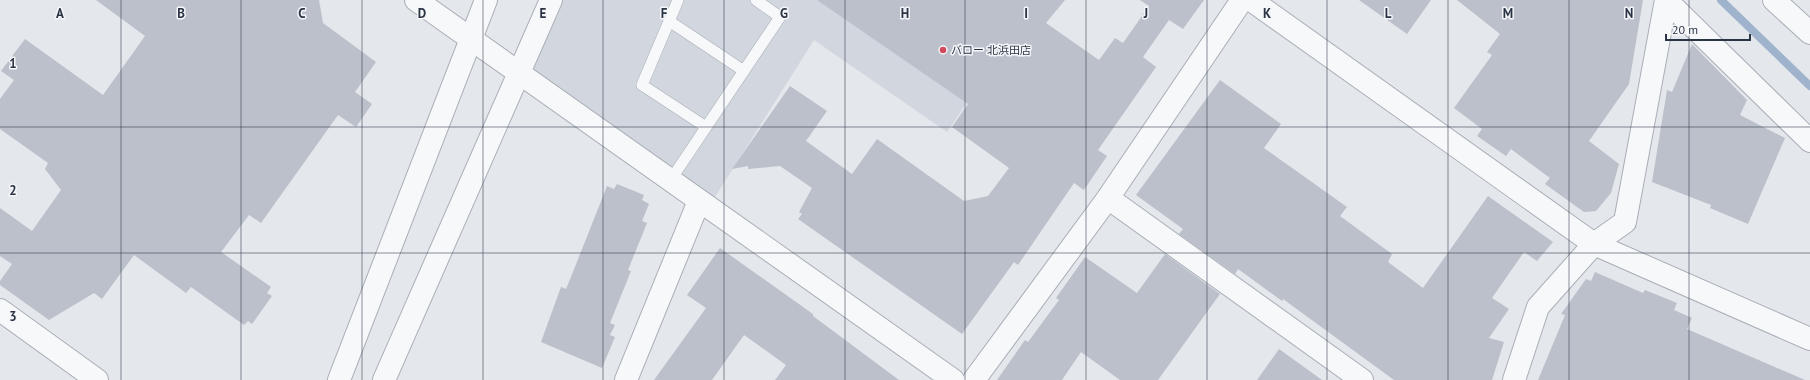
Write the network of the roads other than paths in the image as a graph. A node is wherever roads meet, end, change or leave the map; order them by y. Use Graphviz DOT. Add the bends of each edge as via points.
graph roads {
  1 [pos="416,0"];
  2 [pos="486,0"];
  3 [pos="551,0"];
  4 [pos="678,0"];
  5 [pos="756,0"];
  6 [pos="1242,0"];
  7 [pos="1251,0"];
  8 [pos="1666,0"];
  9 [pos="1775,1"];
  10 [pos="669,21"];
  11 [pos="1810,33"];
  12 [pos="470,39"];
  13 [pos="744,71"];
  14 [pos="519,74"];
  15 [pos="706,127"];
  16 [pos="1810,141"];
  17 [pos="670,181"];
  18 [pos="1108,198"];
  19 [pos="698,201"];
  20 [pos="1594,244"];
  21 [pos="0,310"];
  22 [pos="1810,339"];
  23 [pos="77,374"];
  24 [pos="97,380"];
  25 [pos="339,380"];
  26 [pos="384,380"];
  27 [pos="626,380"];
  28 [pos="952,380"];
  29 [pos="974,380"];
  30 [pos="1362,380"];
  31 [pos="1514,380"];
  1 -- 12 [label="street"];
  2 -- 12 [label="street"];
  3 -- 14 [label="street"];
  4 -- 10 [label="lane"];
  5 -- 13 [label="lane" via="780,17"];
  6 -- 18 [label="street"];
  7 -- 20 [label="street"];
  8 -- 16 [label="street"];
  8 -- 20 [label="street" via="1625,222"];
  9 -- 11 [label="street"];
  10 -- 13 [label="lane"];
  10 -- 15 [label="lane" via="642,85"];
  12 -- 14 [label="street"];
  12 -- 25 [label="street"];
  13 -- 15 [label="lane"];
  14 -- 17 [label="street"];
  14 -- 26 [label="street"];
  15 -- 17 [label="lane"];
  17 -- 19 [label="street"];
  18 -- 29 [label="street"];
  18 -- 30 [label="street"];
  19 -- 27 [label="street"];
  19 -- 28 [label="street"];
  20 -- 22 [label="street"];
  20 -- 31 [label="street" via="1538,307"];
  21 -- 23 [label="street"];
  23 -- 24 [label="street"];
}
